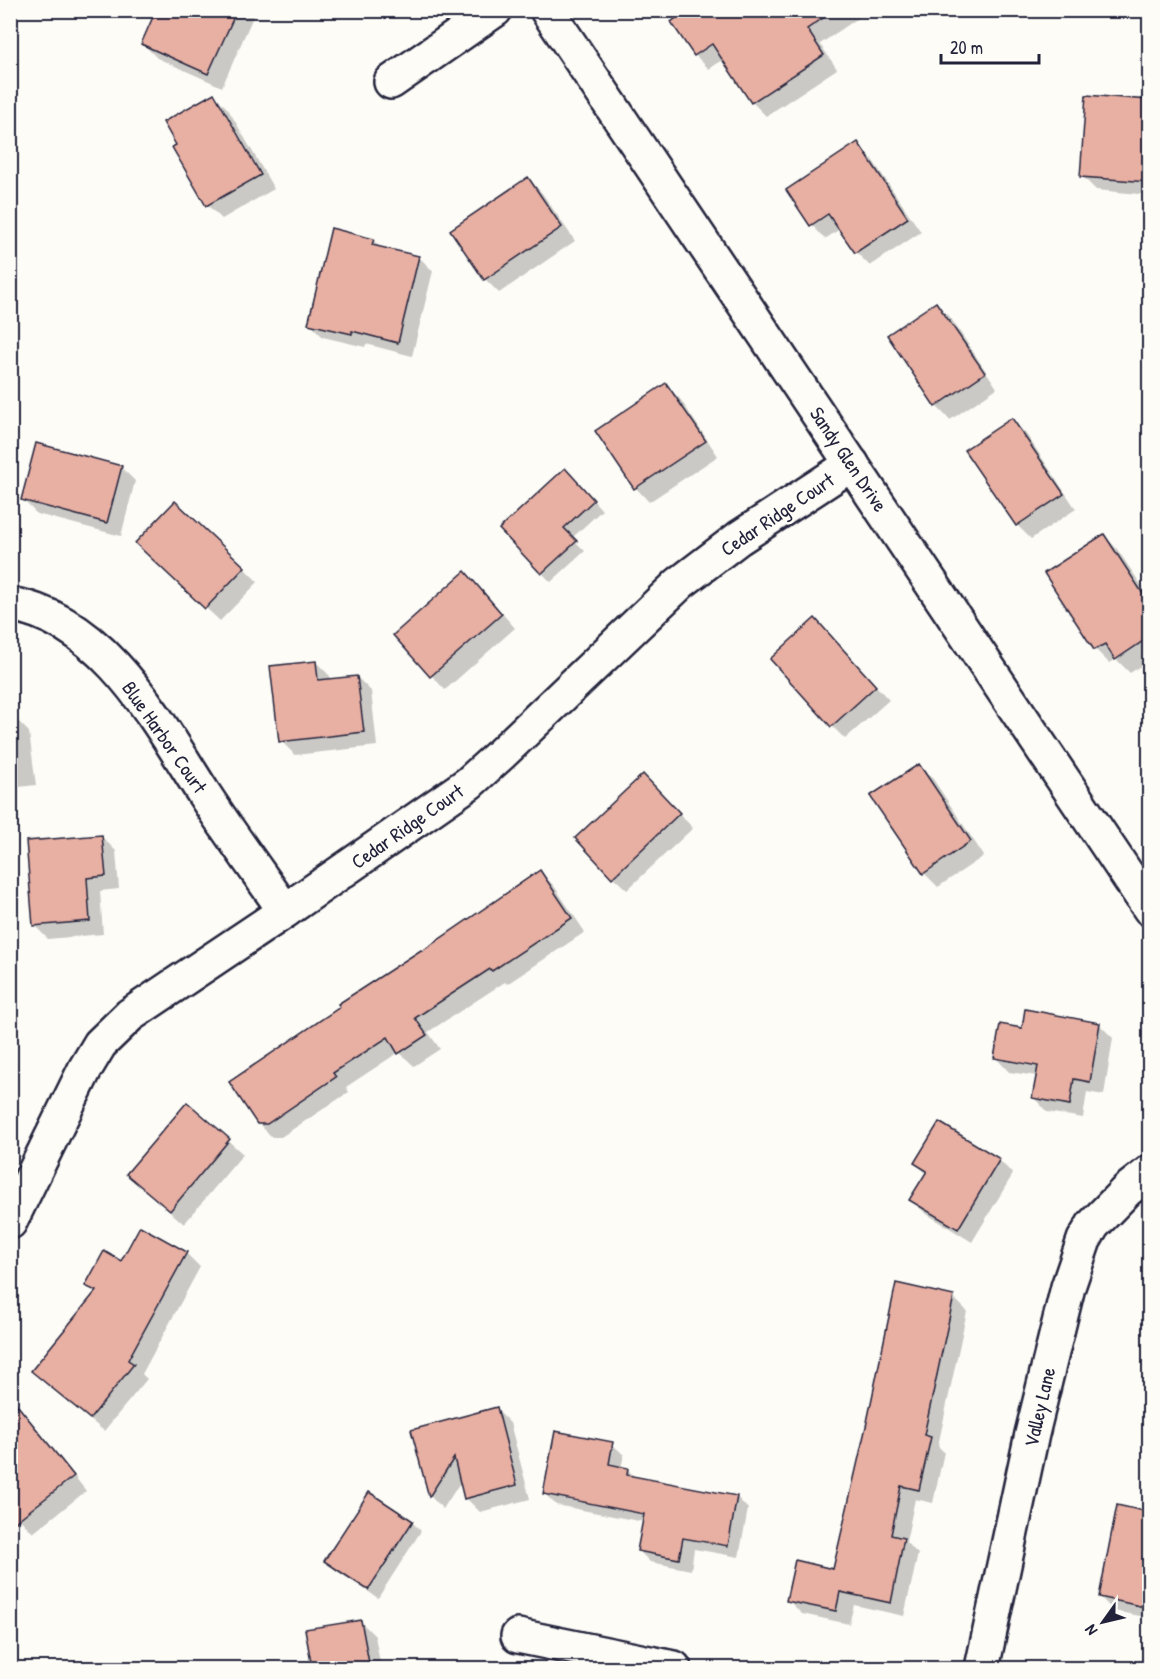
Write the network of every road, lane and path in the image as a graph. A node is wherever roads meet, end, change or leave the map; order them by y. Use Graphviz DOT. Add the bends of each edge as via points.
graph roads {
  1 [pos="495,10"];
  2 [pos="547,10"];
  3 [pos="391,82"];
  4 [pos="852,464"];
  5 [pos="10,604"];
  6 [pos="1149,909"];
  7 [pos="285,911"];
  8 [pos="1149,1172"];
  9 [pos="10,1222"];
  10 [pos="518,1636"];
  11 [pos="674,1668"];
  12 [pos="982,1668"];
  1 -- 3 [label="street"];
  2 -- 4 [label="street, Sandy Glen Drive"];
  4 -- 6 [label="street, Sandy Glen Drive"];
  4 -- 7 [label="street, Cedar Ridge Court" via="738,538 680,583 469,783"];
  5 -- 7 [label="street, Blue Harbor Court" via="64,624 120,671"];
  7 -- 9 [label="street, Cedar Ridge Court" via="130,1015 100,1044"];
  8 -- 12 [label="street, Valley Lane" via="1093,1225 1068,1287"];
  10 -- 11 [label="street"];
}
